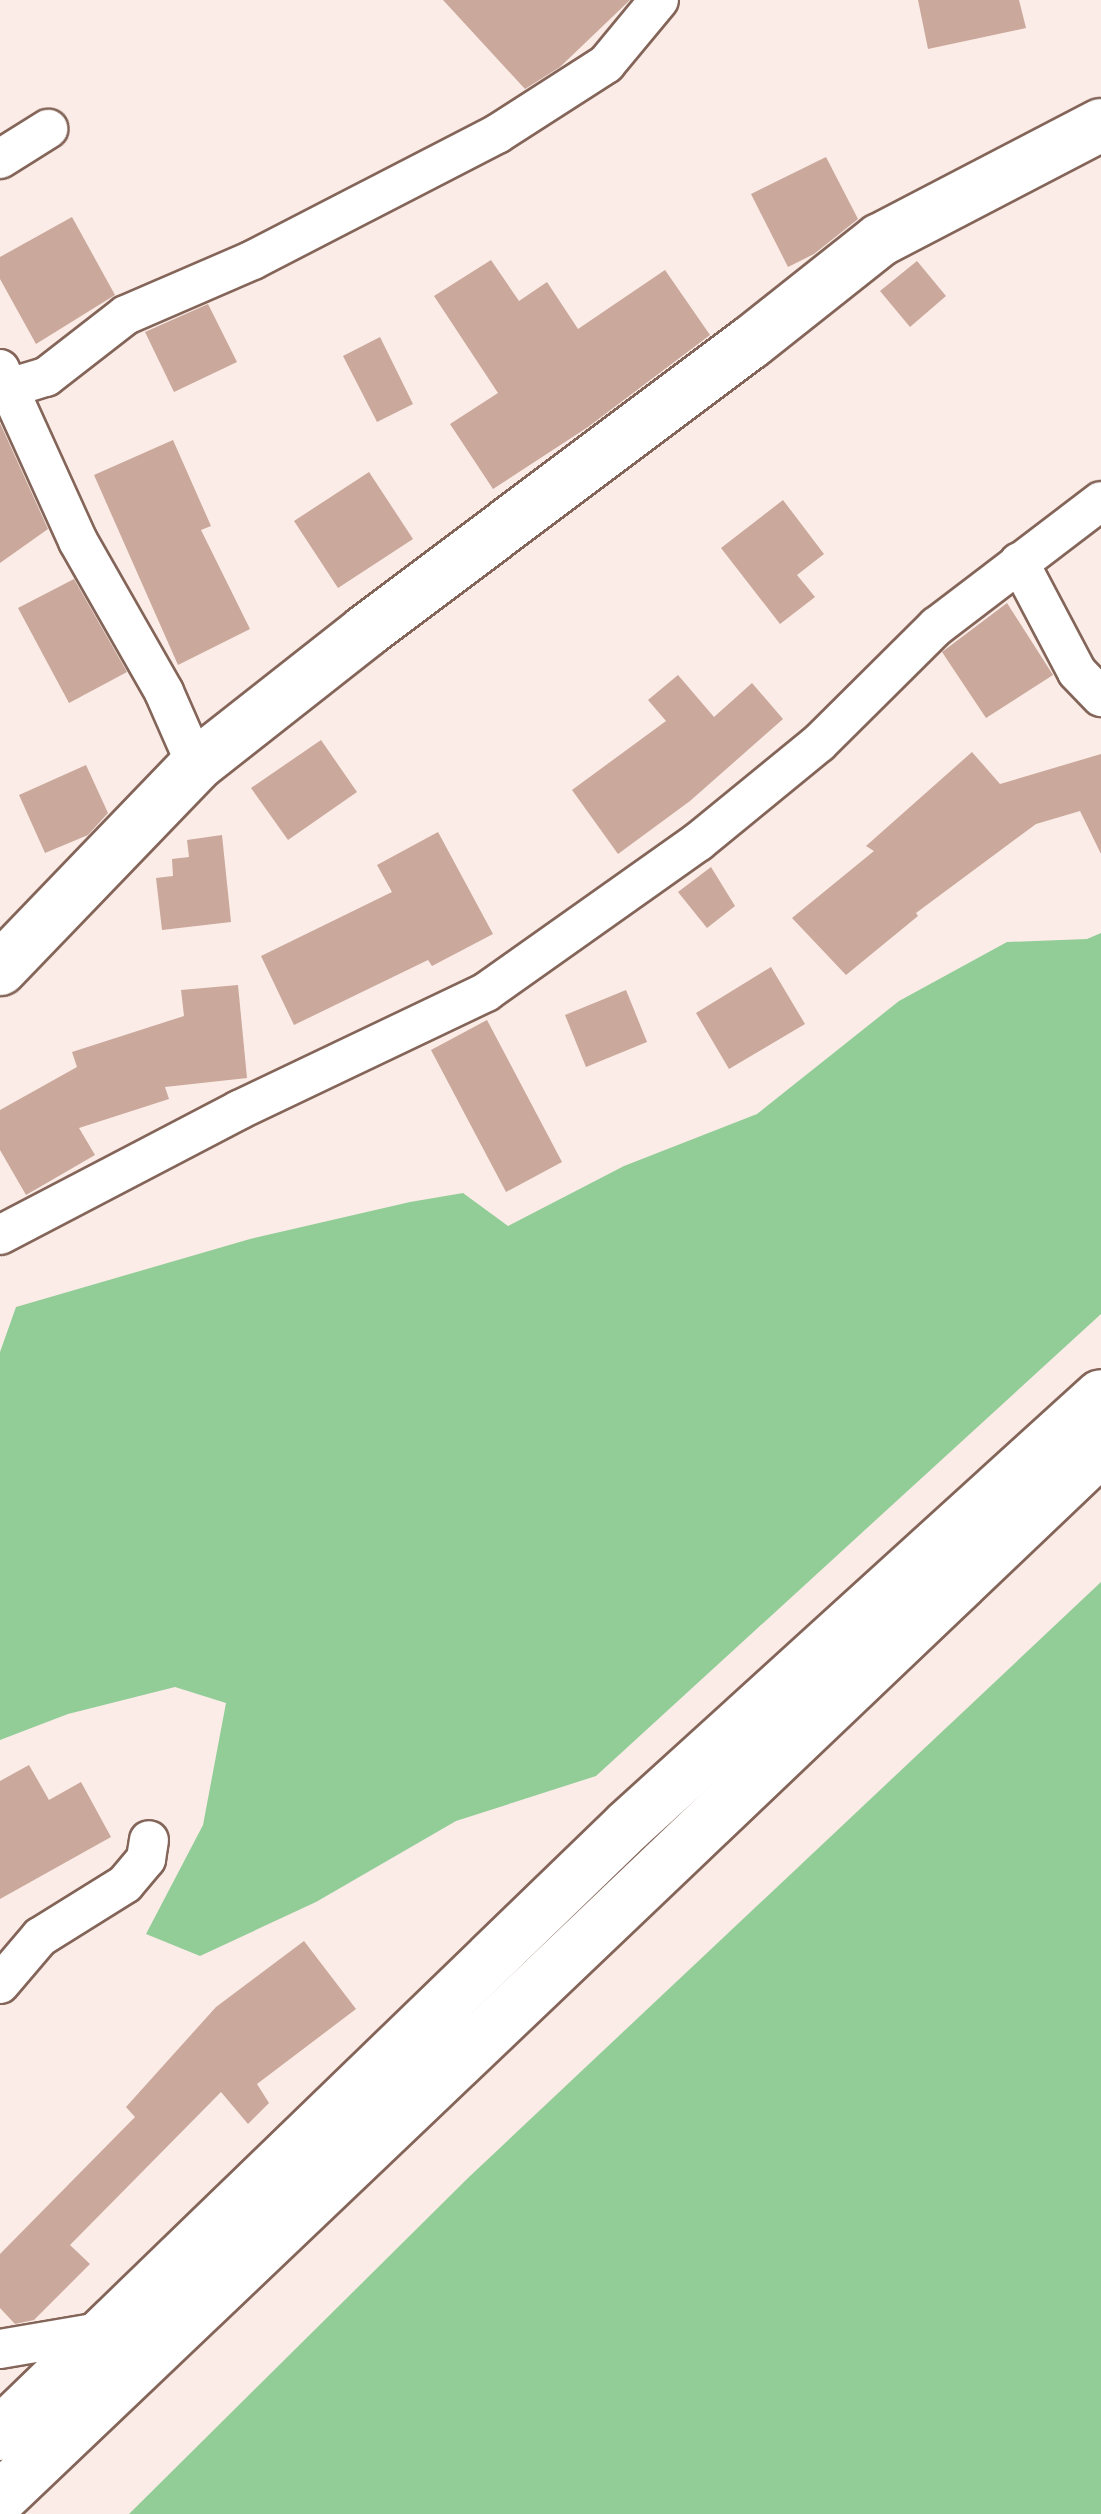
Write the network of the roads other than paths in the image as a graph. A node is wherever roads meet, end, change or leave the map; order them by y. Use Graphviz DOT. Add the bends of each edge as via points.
graph roads {
  1 [pos="659,0"];
  2 [pos="1101,125"];
  3 [pos="48,130"];
  4 [pos="0,159"];
  5 [pos="4,379"];
  6 [pos="1101,501"];
  7 [pos="1019,562"];
  8 [pos="1101,697"];
  9 [pos="196,765"];
  10 [pos="0,969"];
  11 [pos="0,1235"];
  12 [pos="1101,1396"];
  13 [pos="1101,1449"];
  14 [pos="149,1840"];
  15 [pos="0,1984"];
  16 [pos="173,2328"];
  17 [pos="110,2330"];
  18 [pos="0,2348"];
  19 [pos="0,2434"];
  20 [pos="0,2498"];
  1 -- 5 [label="street" via="606,64 498,134 334,220 126,315 46,376"];
  2 -- 9 [label="main road" via="880,240"];
  3 -- 4 [label="street"];
  5 -- 9 [label="street" via="78,541 164,692"];
  6 -- 7 [label="street"];
  7 -- 8 [label="street" via="1077,672"];
  7 -- 11 [label="street" via="937,626 819,743 713,830 486,992"];
  9 -- 10 [label="main road"];
  12 -- 17 [label="main road" via="628,1826"];
  13 -- 16 [label="main road"];
  14 -- 15 [label="street" via="146,1859 125,1884 40,1938"];
  16 -- 17 [label="street"];
  16 -- 20 [label="main road"];
  17 -- 18 [label="street"];
  17 -- 19 [label="main road"];
}
